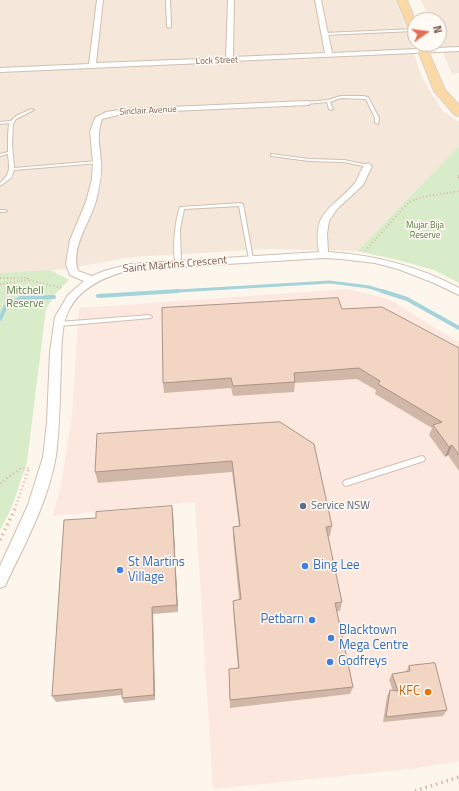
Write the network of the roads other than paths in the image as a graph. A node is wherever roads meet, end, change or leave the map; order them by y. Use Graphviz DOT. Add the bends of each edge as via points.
graph roads {
  1 [pos="100,0"];
  2 [pos="168,0"];
  3 [pos="231,0"];
  4 [pos="318,0"];
  5 [pos="402,0"];
  6 [pos="407,13"];
  7 [pos="169,27"];
  8 [pos="407,32"];
  9 [pos="324,34"];
  10 [pos="447,48"];
  11 [pos="407,49"];
  12 [pos="459,49"];
  13 [pos="428,52"];
  14 [pos="430,52"];
  15 [pos="329,56"];
  16 [pos="229,60"];
  17 [pos="92,66"];
  18 [pos="0,70"];
  19 [pos="459,98"];
  20 [pos="328,101"];
  21 [pos="306,103"];
  22 [pos="331,109"];
  23 [pos="32,110"];
  24 [pos="459,112"];
  25 [pos="12,122"];
  26 [pos="0,123"];
  27 [pos="377,123"];
  28 [pos="11,152"];
  29 [pos="0,155"];
  30 [pos="272,155"];
  31 [pos="97,164"];
  32 [pos="368,166"];
  33 [pos="12,169"];
  34 [pos="0,185"];
  35 [pos="324,255"];
  36 [pos="251,259"];
  37 [pos="178,263"];
  38 [pos="92,280"];
  39 [pos="459,292"];
  40 [pos="149,316"];
  41 [pos="59,324"];
  42 [pos="422,458"];
  43 [pos="346,483"];
  44 [pos="0,581"];
  1 -- 17 [label="street"];
  2 -- 7 [label="lane"];
  3 -- 16 [label="street"];
  4 -- 9 [label="street"];
  5 -- 6 [label="main road"];
  8 -- 9 [label="lane"];
  9 -- 15 [label="street"];
  10 -- 12 [label="street, Lock Street"];
  11 -- 15 [label="street, Lock Street"];
  13 -- 24 [label="main road" via="440,91"];
  14 -- 19 [label="main road"];
  15 -- 16 [label="street, Lock Street"];
  16 -- 17 [label="street, Lock Street"];
  17 -- 18 [label="street, Lock Street"];
  20 -- 21 [label="lane"];
  20 -- 22 [label="lane"];
  20 -- 27 [label="lane" via="341,97 367,98 378,118"];
  21 -- 31 [label="street, Sinclair Avenue" via="126,111 109,114 100,118 95,126"];
  23 -- 25 [label="lane"];
  25 -- 26 [label="lane"];
  25 -- 28 [label="lane"];
  28 -- 29 [label="lane"];
  28 -- 33 [label="lane"];
  30 -- 32 [label="lane" via="344,161"];
  31 -- 33 [label="lane"];
  31 -- 38 [label="street, Sinclair Avenue" via="91,202 74,240 71,264 74,273"];
  32 -- 35 [label="street" via="362,182 325,219 322,234"];
  33 -- 34 [label="lane" via="9,177"];
  35 -- 36 [label="street, Saint Martins Crescent"];
  35 -- 39 [label="street, Saint Martins Crescent" via="391,264 414,271"];
  36 -- 37 [label="street, Saint Martins Crescent"];
  36 -- 37 [label="lane" via="241,204 182,208 178,218"];
  37 -- 38 [label="street, Saint Martins Crescent" via="130,267 112,271"];
  38 -- 41 [label="street, Saint Martins Crescent" via="68,300"];
  40 -- 41 [label="lane"];
  41 -- 44 [label="street, Saint Martins Crescent" via="47,469 30,517"];
  42 -- 43 [label="lane"];
}
